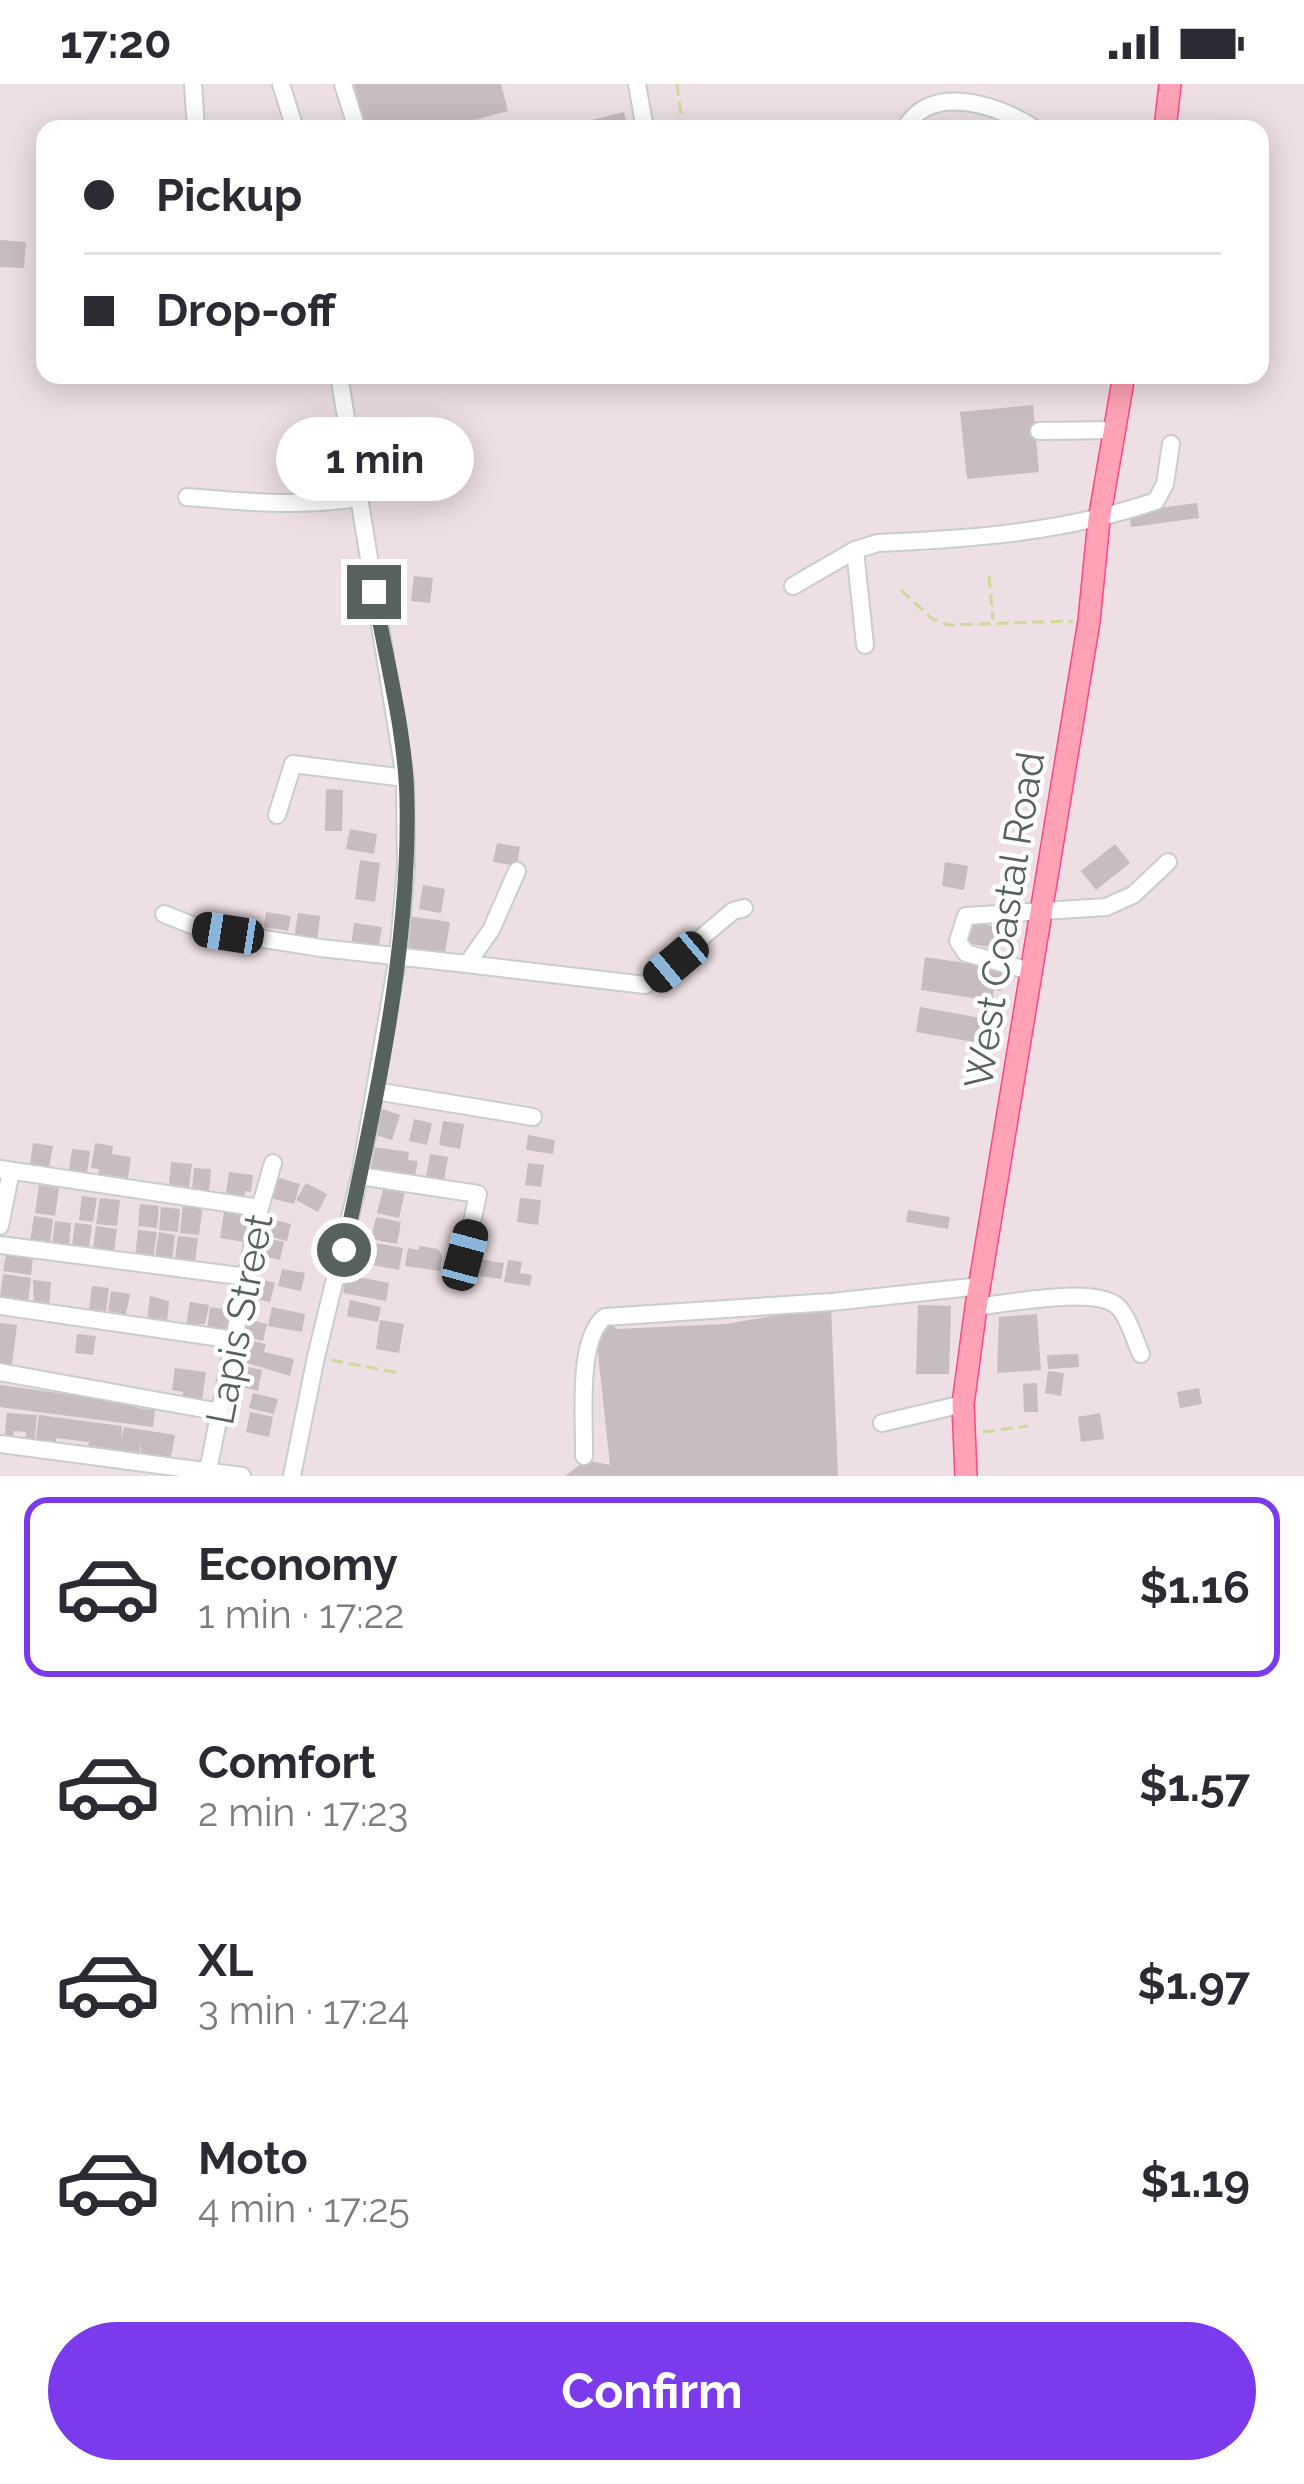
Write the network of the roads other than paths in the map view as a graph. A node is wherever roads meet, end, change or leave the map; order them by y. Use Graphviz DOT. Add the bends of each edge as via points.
graph roads {
  1 [pos="193,84"];
  2 [pos="280,84"];
  3 [pos="343,84"];
  4 [pos="637,84"];
  5 [pos="1170,84"];
  6 [pos="195,120"];
  7 [pos="292,120"];
  8 [pos="354,120"];
  9 [pos="643,120"];
  10 [pos="910,120"];
  11 [pos="1022,120"];
  12 [pos="1166,120"];
  13 [pos="340,384"];
  14 [pos="1122,384"];
  15 [pos="1114,430"];
  16 [pos="1040,431"];
  17 [pos="1171,444"];
  18 [pos="187,496"];
  19 [pos="358,498"];
  20 [pos="1099,520"];
  21 [pos="855,550"];
  22 [pos="793,586"];
  23 [pos="865,645"];
  24 [pos="405,778"];
  25 [pos="278,815"];
  26 [pos="1168,862"];
  27 [pos="518,871"];
  28 [pos="744,908"];
  29 [pos="1043,908"];
  30 [pos="164,914"];
  31 [pos="398,956"];
  32 [pos="467,964"];
  33 [pos="1033,972"];
  34 [pos="375,1091"];
  35 [pos="533,1117"];
  36 [pos="273,1163"];
  37 [pos="5,1170"];
  38 [pos="360,1176"];
  39 [pos="260,1208"];
  40 [pos="0,1226"];
  41 [pos="0,1245"];
  42 [pos="465,1255"];
  43 [pos="247,1277"];
  44 [pos="978,1297"];
  45 [pos="0,1306"];
  46 [pos="235,1340"];
  47 [pos="1141,1354"];
  48 [pos="0,1372"];
  49 [pos="963,1403"];
  50 [pos="220,1412"];
  51 [pos="882,1423"];
  52 [pos="0,1444"];
  53 [pos="584,1456"];
  54 [pos="208,1474"];
  55 [pos="242,1476"];
  56 [pos="292,1476"];
  57 [pos="966,1476"];
  1 -- 6 [label="street"];
  2 -- 7 [label="street"];
  3 -- 8 [label="street"];
  4 -- 9 [label="street"];
  5 -- 12 [label="main road"];
  10 -- 11 [label="street" via="922,100 952,92"];
  13 -- 19 [label="street"];
  14 -- 15 [label="main road, West Coastal Road"];
  15 -- 16 [label="street"];
  15 -- 20 [label="main road, West Coastal Road"];
  17 -- 20 [label="street" via="1156,501"];
  18 -- 19 [label="street" via="264,504"];
  19 -- 24 [label="street"];
  20 -- 21 [label="street"];
  20 -- 29 [label="main road, West Coastal Road"];
  21 -- 22 [label="street"];
  21 -- 23 [label="street"];
  24 -- 25 [label="street" via="293,764"];
  24 -- 31 [label="street"];
  26 -- 29 [label="street" via="1106,907"];
  27 -- 32 [label="street"];
  28 -- 32 [label="street" via="646,985"];
  29 -- 33 [label="main road, West Coastal Road"];
  29 -- 33 [label="street" via="974,913 958,941 966,953"];
  30 -- 31 [label="street" via="202,929"];
  31 -- 32 [label="street"];
  31 -- 34 [label="street"];
  33 -- 44 [label="main road, West Coastal Road"];
  34 -- 35 [label="street"];
  34 -- 38 [label="street"];
  36 -- 39 [label="street, Lapis Street"];
  37 -- 39 [label="street"];
  37 -- 40 [label="street"];
  38 -- 42 [label="street" via="478,1194"];
  38 -- 56 [label="street"];
  39 -- 43 [label="street, Lapis Street"];
  41 -- 43 [label="street"];
  43 -- 46 [label="street, Lapis Street"];
  44 -- 47 [label="street" via="1113,1303"];
  44 -- 49 [label="main road, West Coastal Road"];
  44 -- 53 [label="street" via="604,1317 586,1353"];
  45 -- 46 [label="street"];
  46 -- 50 [label="street, Lapis Street"];
  48 -- 50 [label="street"];
  49 -- 51 [label="street"];
  49 -- 57 [label="main road, West Coastal Road"];
  50 -- 54 [label="street, Lapis Street"];
  52 -- 54 [label="street"];
  54 -- 55 [label="street"];
}
